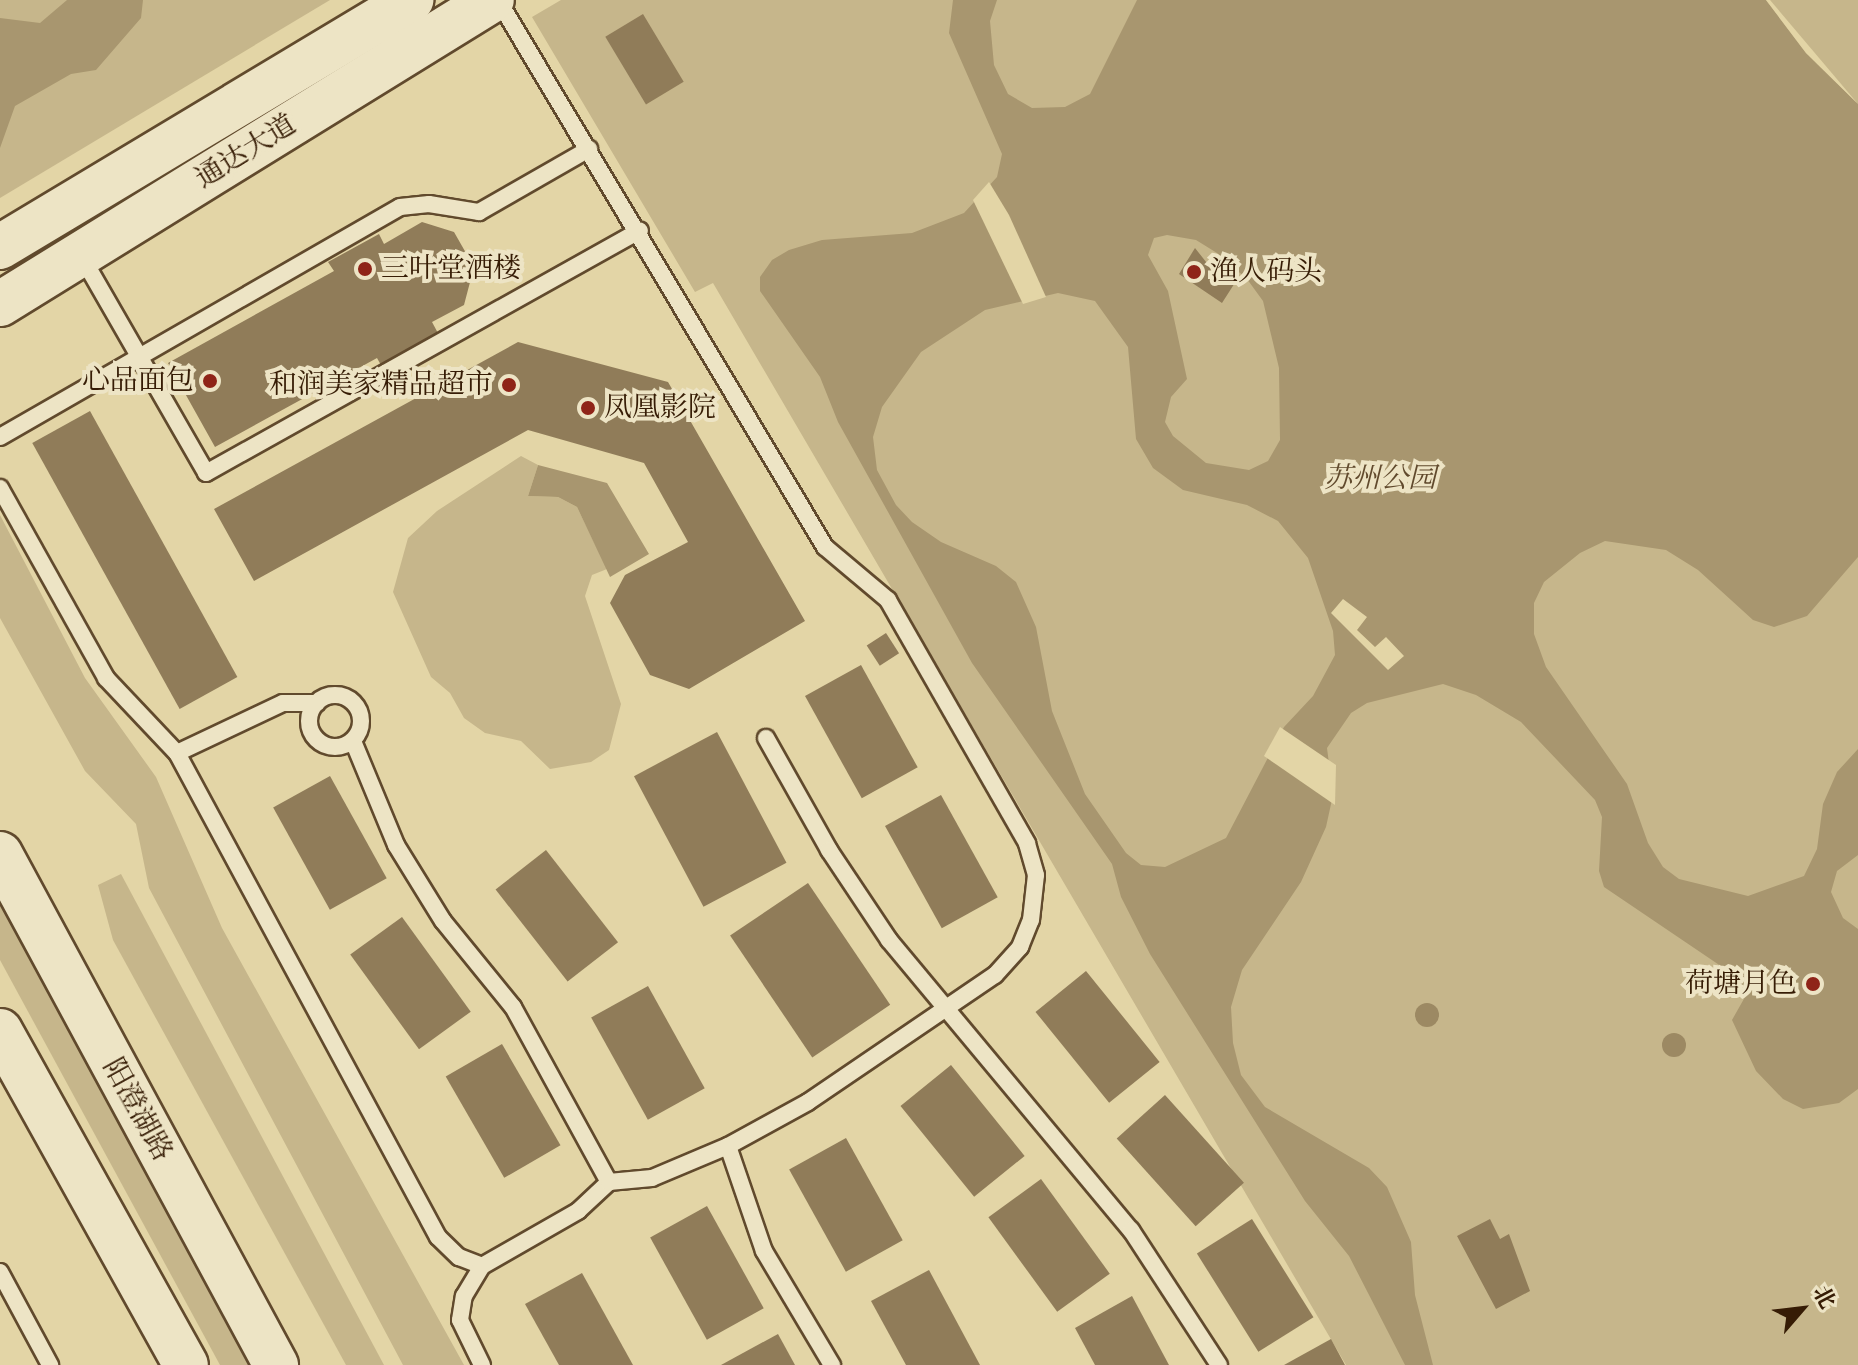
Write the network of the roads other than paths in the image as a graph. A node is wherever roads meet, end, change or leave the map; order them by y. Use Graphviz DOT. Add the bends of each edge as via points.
graph roads {
  1 [pos="411,0"];
  2 [pos="495,0"];
  3 [pos="589,149"];
  4 [pos="640,230"];
  5 [pos="0,247"];
  6 [pos="81,254"];
  7 [pos="0,304"];
  8 [pos="139,356"];
  9 [pos="0,437"];
  10 [pos="0,488"];
  11 [pos="317,703"];
  12 [pos="766,738"];
  13 [pos="353,741"];
  14 [pos="177,753"];
  15 [pos="0,854"];
  16 [pos="947,1010"];
  17 [pos="0,1031"];
  18 [pos="728,1146"];
  19 [pos="609,1182"];
  20 [pos="482,1266"];
  21 [pos="0,1272"];
  22 [pos="50,1365"];
  23 [pos="186,1365"];
  24 [pos="276,1365"];
  25 [pos="482,1365"];
  26 [pos="832,1365"];
  27 [pos="1219,1365"];
  1 -- 5 [label="main road, 通达大道"];
  2 -- 3 [label="lane"];
  2 -- 6 [label="main road, 通达大道"];
  3 -- 4 [label="lane"];
  3 -- 8 [label="lane" via="479,212 429,204 400,207"];
  4 -- 8 [label="lane" via="206,473"];
  4 -- 16 [label="lane" via="825,547 888,600 1027,843 1036,875 1031,920 1020,947 995,975"];
  6 -- 7 [label="main road, 通达大道"];
  6 -- 8 [label="lane"];
  8 -- 9 [label="lane"];
  10 -- 14 [label="lane" via="106,678"];
  11 -- 13 [label="lane" via="309,728 319,742 337,748"];
  11 -- 13 [label="lane" via="331,695 354,703 361,719"];
  11 -- 14 [label="lane" via="283,703"];
  12 -- 16 [label="lane" via="880,927"];
  13 -- 19 [label="lane" via="396,845 443,921 513,1007"];
  14 -- 20 [label="lane" via="416,1206 459,1257"];
  15 -- 24 [label="main road, 阳澄湖路"];
  16 -- 18 [label="lane" via="808,1102"];
  16 -- 27 [label="lane" via="1131,1230"];
  17 -- 23 [label="main road"];
  18 -- 19 [label="lane" via="652,1178"];
  18 -- 26 [label="lane" via="764,1251"];
  19 -- 20 [label="lane" via="578,1211"];
  20 -- 25 [label="lane" via="464,1296 460,1320"];
  21 -- 22 [label="lane"];
}
